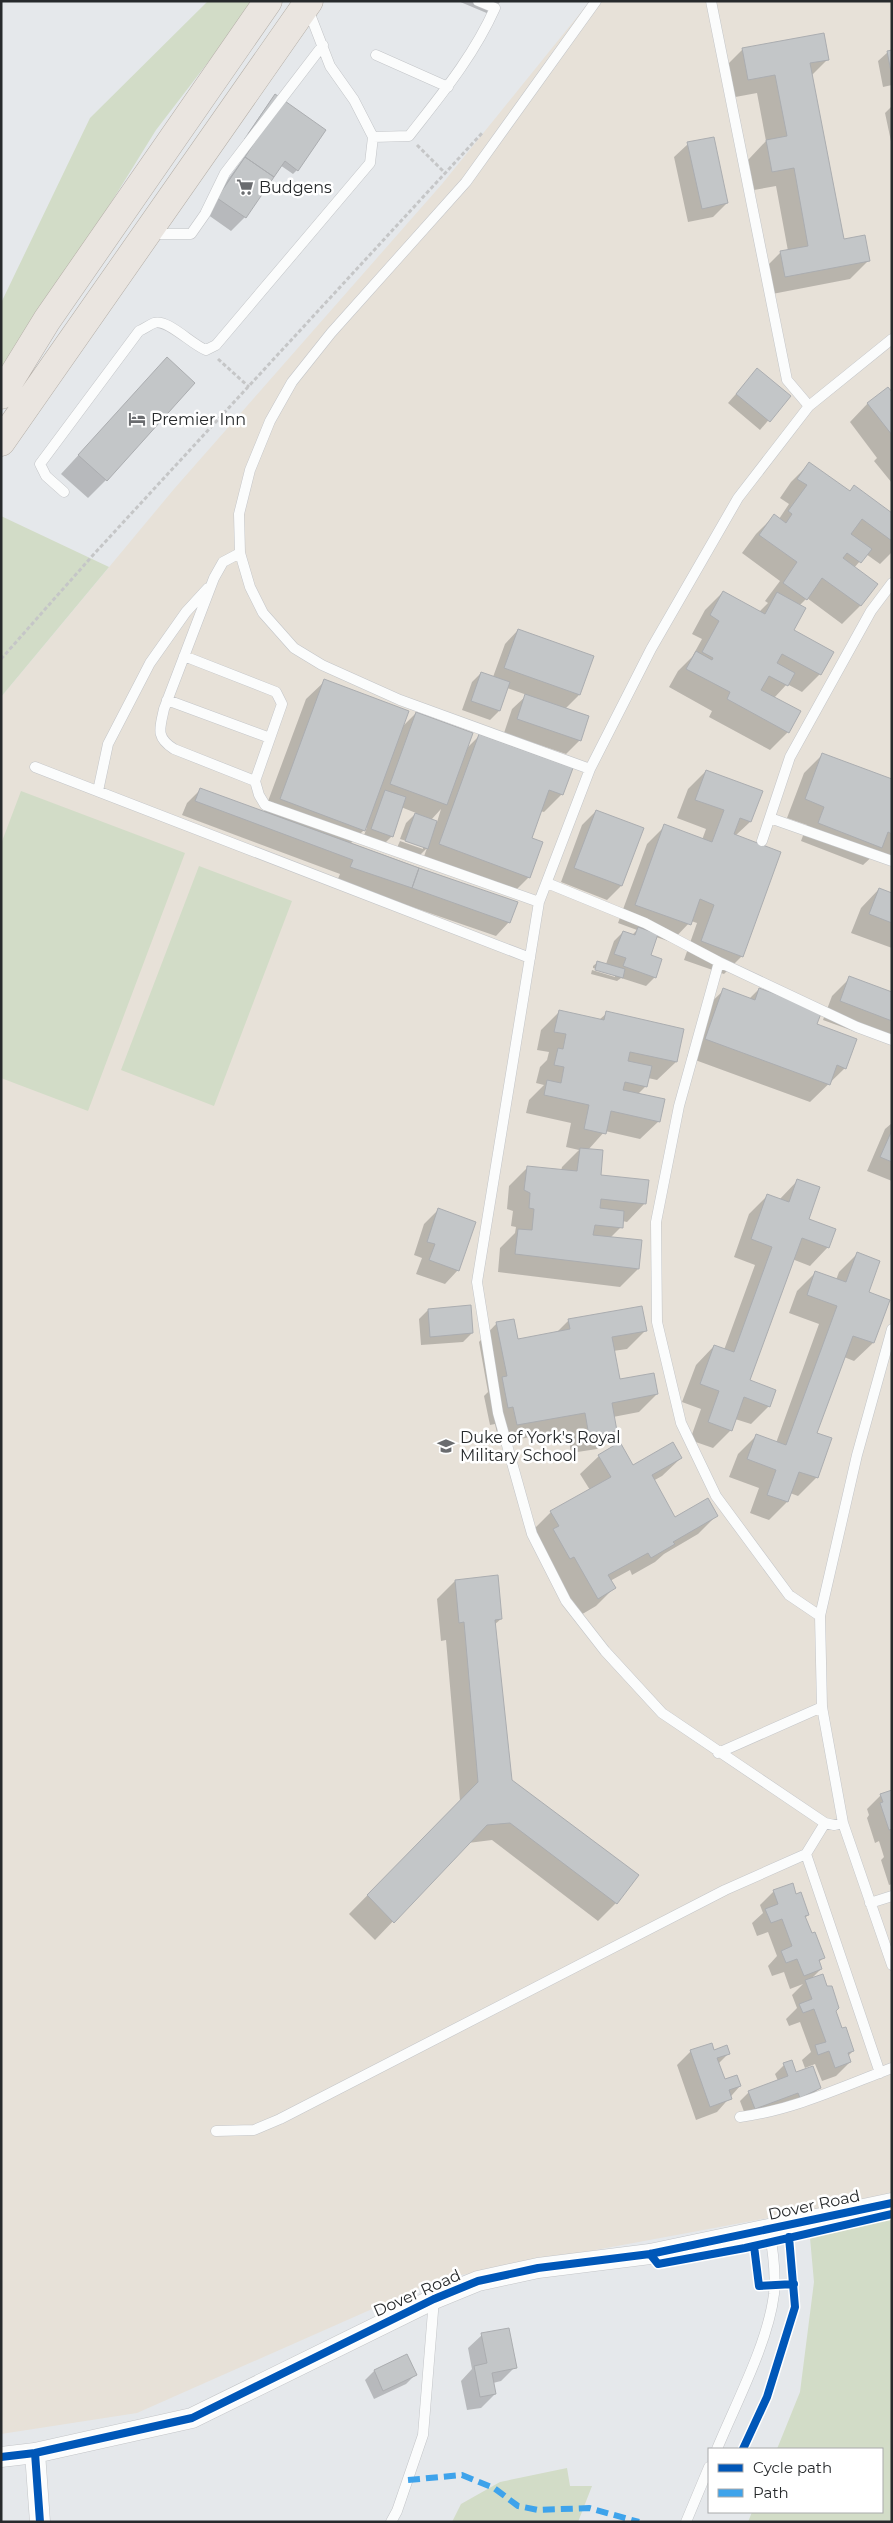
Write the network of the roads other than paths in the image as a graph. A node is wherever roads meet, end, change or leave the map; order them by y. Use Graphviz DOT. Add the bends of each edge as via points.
graph roads {
  1 [pos="268,1"];
  2 [pos="478,1"];
  3 [pos="596,1"];
  4 [pos="711,1"];
  5 [pos="308,3"];
  6 [pos="323,45"];
  7 [pos="376,54"];
  8 [pos="448,87"];
  9 [pos="373,137"];
  10 [pos="146,234"];
  11 [pos="892,339"];
  12 [pos="1,395"];
  13 [pos="809,406"];
  14 [pos="1,442"];
  15 [pos="64,492"];
  16 [pos="240,553"];
  17 [pos="892,582"];
  18 [pos="212,584"];
  19 [pos="184,656"];
  20 [pos="167,700"];
  21 [pos="270,738"];
  22 [pos="35,766"];
  23 [pos="590,769"];
  24 [pos="255,781"];
  25 [pos="98,791"];
  26 [pos="770,818"];
  27 [pos="762,841"];
  28 [pos="892,861"];
  29 [pos="547,883"];
  30 [pos="539,902"];
  31 [pos="530,958"];
  32 [pos="719,962"];
  33 [pos="892,1040"];
  34 [pos="892,1329"];
  35 [pos="820,1616"];
  36 [pos="822,1707"];
  37 [pos="718,1752"];
  38 [pos="825,1823"];
  39 [pos="843,1824"];
  40 [pos="806,1854"];
  41 [pos="892,1896"];
  42 [pos="870,1903"];
  43 [pos="892,1965"];
  44 [pos="892,2068"];
  45 [pos="880,2073"];
  46 [pos="740,2117"];
  47 [pos="216,2132"];
  48 [pos="892,2203"];
  49 [pos="770,2229"];
  50 [pos="434,2298"];
  51 [pos="717,2448"];
  52 [pos="34,2453"];
  53 [pos="1,2457"];
  54 [pos="708,2469"];
  55 [pos="40,2522"];
  56 [pos="390,2522"];
  57 [pos="686,2522"];
  1 -- 12 [label="highway" via="47,320"];
  2 -- 8 [label="lane" via="495,8 462,69"];
  3 -- 16 [label="lane" via="466,182 331,333 292,382 270,421 250,470 239,514"];
  4 -- 13 [label="lane" via="787,380"];
  5 -- 6 [label="lane"];
  5 -- 10 [label="highway"];
  6 -- 9 [label="lane" via="330,66 354,100"];
  6 -- 10 [label="lane" via="225,173 191,234"];
  7 -- 8 [label="lane"];
  8 -- 9 [label="lane" via="408,136"];
  9 -- 15 [label="lane" via="370,163 216,345 206,350 166,324 155,322 140,332 40,464 46,476"];
  10 -- 14 [label="highway"];
  11 -- 13 [label="lane"];
  13 -- 23 [label="lane" via="738,498 651,649"];
  16 -- 18 [label="lane" via="223,562"];
  16 -- 23 [label="lane" via="250,587 263,613 294,648 322,665 400,700"];
  17 -- 26 [label="lane" via="871,611 790,757"];
  18 -- 19 [label="lane"];
  18 -- 25 [label="lane" via="186,612 150,663 108,744"];
  19 -- 20 [label="lane"];
  19 -- 21 [label="lane" via="276,692 282,704"];
  20 -- 21 [label="lane"];
  20 -- 24 [label="lane" via="160,731 163,742"];
  21 -- 24 [label="lane"];
  22 -- 25 [label="lane"];
  23 -- 29 [label="lane"];
  24 -- 30 [label="lane" via="265,805"];
  25 -- 31 [label="lane"];
  26 -- 27 [label="lane"];
  26 -- 28 [label="lane"];
  29 -- 30 [label="lane"];
  29 -- 32 [label="lane" via="645,923"];
  30 -- 31 [label="lane"];
  31 -- 37 [label="lane" via="477,1282 498,1413 532,1534 566,1601 605,1652 662,1713"];
  32 -- 33 [label="lane"];
  32 -- 35 [label="lane" via="679,1106 656,1222 657,1322 681,1423 716,1496 789,1595"];
  34 -- 35 [label="lane" via="857,1455"];
  35 -- 36 [label="lane"];
  36 -- 37 [label="lane"];
  36 -- 39 [label="lane"];
  37 -- 38 [label="lane"];
  38 -- 39 [label="lane"];
  38 -- 40 [label="lane"];
  39 -- 42 [label="lane"];
  40 -- 45 [label="lane"];
  40 -- 47 [label="lane" via="725,1890 280,2119 254,2130"];
  41 -- 42 [label="lane"];
  42 -- 43 [label="lane"];
  44 -- 45 [label="lane"];
  45 -- 46 [label="lane" via="796,2105"];
  48 -- 49 [label="street, Dover Road"];
  49 -- 50 [label="street, Dover Road" via="650,2254 538,2268 478,2282"];
  49 -- 51 [label="lane" via="774,2295 763,2337"];
  50 -- 52 [label="street, Dover Road" via="192,2418"];
  50 -- 56 [label="lane" via="423,2435 397,2511"];
  52 -- 53 [label="street, Dover Road"];
  52 -- 55 [label="street"];
  54 -- 57 [label="lane"];
}
